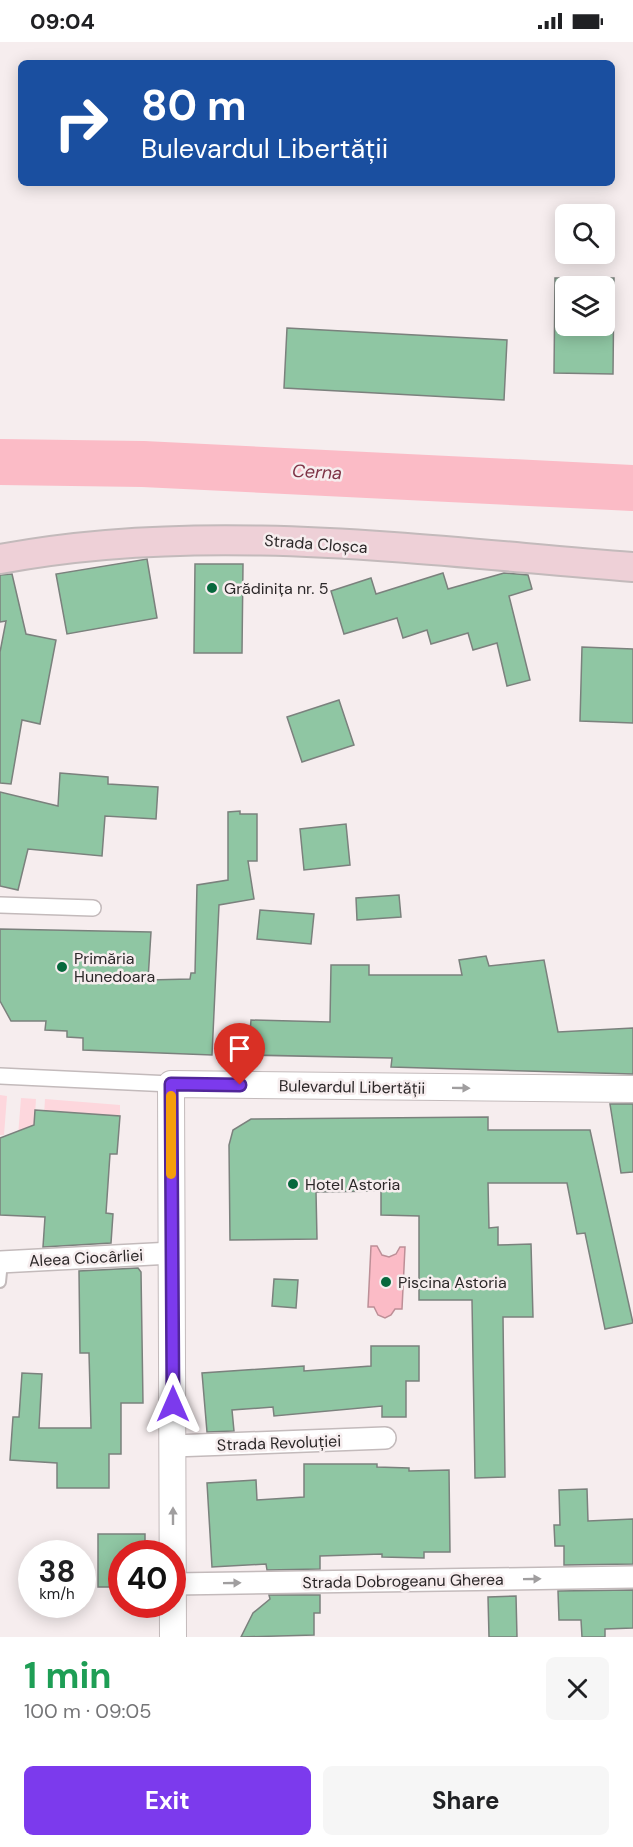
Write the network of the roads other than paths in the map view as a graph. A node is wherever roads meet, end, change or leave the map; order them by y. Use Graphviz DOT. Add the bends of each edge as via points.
graph roads {
  1 [pos="0,559"];
  2 [pos="633,567"];
  3 [pos="0,905"];
  4 [pos="93,908"];
  5 [pos="0,1076"];
  6 [pos="171,1084"];
  7 [pos="633,1089"];
  8 [pos="172,1253"];
  9 [pos="0,1269"];
  10 [pos="385,1438"];
  11 [pos="173,1446"];
  12 [pos="174,1540"];
  13 [pos="633,1577"];
  14 [pos="186,1584"];
  15 [pos="173,1618"];
  16 [pos="173,1637"];
  1 -- 2 [label="main road, Strada Cloșca" via="111,544 193,539 278,540"];
  3 -- 4 [label="street"];
  5 -- 6 [label="street, Bulevardul Libertății"];
  6 -- 7 [label="street, Bulevardul Libertății, one-way"];
  6 -- 8 [label="street"];
  8 -- 9 [label="street, Aleea Ciocârliei"];
  8 -- 11 [label="street"];
  10 -- 11 [label="street, Strada Revoluției"];
  12 -- 11 [label="street, one-way"];
  14 -- 13 [label="street, Strada Dobrogeanu Gherea, one-way"];
  15 -- 16 [label="street"];
}
